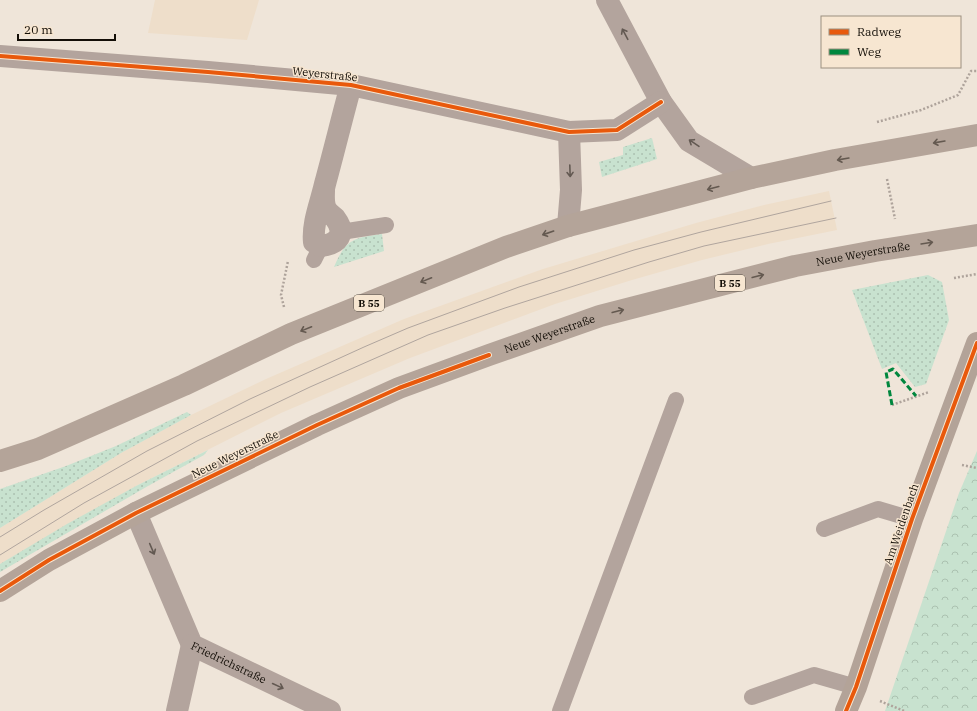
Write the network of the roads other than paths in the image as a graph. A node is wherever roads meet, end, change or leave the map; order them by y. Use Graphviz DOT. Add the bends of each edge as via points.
graph roads {
  1 [pos="607,0"];
  2 [pos="0,56"];
  3 [pos="351,85"];
  4 [pos="661,102"];
  5 [pos="569,132"];
  6 [pos="976,133"];
  7 [pos="751,178"];
  8 [pos="324,190"];
  9 [pos="386,225"];
  10 [pos="568,226"];
  11 [pos="341,232"];
  12 [pos="977,235"];
  13 [pos="977,343"];
  14 [pos="676,400"];
  15 [pos="0,460"];
  16 [pos="136,513"];
  17 [pos="912,518"];
  18 [pos="824,529"];
  19 [pos="0,590"];
  20 [pos="192,645"];
  21 [pos="856,687"];
  22 [pos="752,697"];
  23 [pos="177,711"];
  24 [pos="330,711"];
  25 [pos="560,711"];
  26 [pos="846,711"];
  4 -- 1 [label="street, one-way"];
  2 -- 3 [label="street, Weyerstraße"];
  3 -- 5 [label="street, Weyerstraße"];
  3 -- 8 [label="street"];
  4 -- 5 [label="street, Weyerstraße" via="617,130"];
  7 -- 4 [label="street, one-way" via="690,141"];
  5 -- 10 [label="street, one-way" via="571,190"];
  6 -- 7 [label="main road, B 55, one-way"];
  7 -- 10 [label="main road, B 55, one-way"];
  8 -- 11 [label="street" via="326,211 339,224"];
  8 -- 11 [label="street" via="314,234 317,253 337,239"];
  9 -- 11 [label="lane"];
  10 -- 15 [label="main road, B 55, one-way" via="506,248 291,334 184,385 38,449"];
  16 -- 12 [label="main road, Neue Weyerstraße / B 55, one-way" via="399,388 600,316 795,266"];
  13 -- 17 [label="street, Am Weidenbach"];
  14 -- 25 [label="lane"];
  16 -- 19 [label="main road, Neue Weyerstraße / B 55"];
  16 -- 20 [label="street, Friedrichstraße, one-way"];
  17 -- 18 [label="lane" via="878,509"];
  17 -- 21 [label="street, Am Weidenbach"];
  20 -- 23 [label="street"];
  20 -- 24 [label="street, Friedrichstraße, one-way"];
  21 -- 22 [label="lane" via="814,674"];
  21 -- 26 [label="street, Am Weidenbach"];
}
